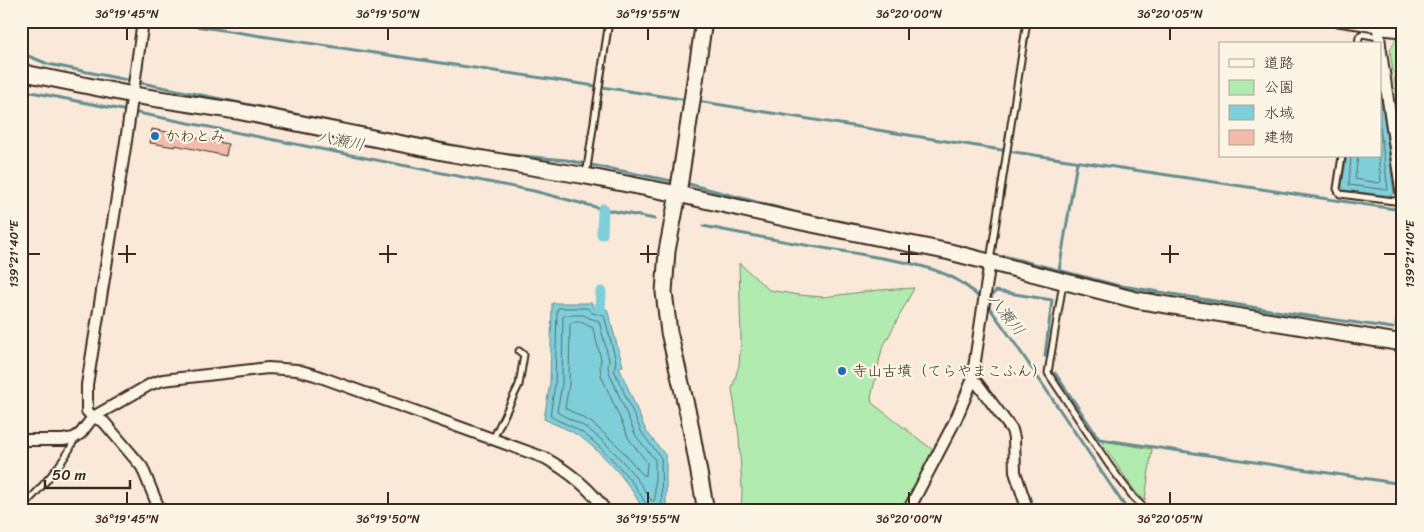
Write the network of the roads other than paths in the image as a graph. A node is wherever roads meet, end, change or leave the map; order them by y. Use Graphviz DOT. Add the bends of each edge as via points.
graph roads {
  1 [pos="144,21"];
  2 [pos="609,21"];
  3 [pos="704,21"];
  4 [pos="1027,21"];
  5 [pos="1324,21"];
  6 [pos="1397,31"];
  7 [pos="1379,35"];
  8 [pos="1358,42"];
  9 [pos="1382,57"];
  10 [pos="21,71"];
  11 [pos="132,99"];
  12 [pos="1342,158"];
  13 [pos="586,176"];
  14 [pos="678,194"];
  15 [pos="1402,202"];
  16 [pos="990,262"];
  17 [pos="1064,282"];
  18 [pos="1403,343"];
  19 [pos="519,351"];
  20 [pos="972,381"];
  21 [pos="93,417"];
  22 [pos="74,438"];
  23 [pos="493,439"];
  24 [pos="21,440"];
  25 [pos="21,508"];
  26 [pos="159,509"];
  27 [pos="606,511"];
  28 [pos="706,511"];
  29 [pos="908,511"];
  30 [pos="1028,511"];
  31 [pos="1148,511"];
  1 -- 11 [label="street"];
  2 -- 13 [label="lane"];
  3 -- 14 [label="street"];
  4 -- 16 [label="lane"];
  5 -- 7 [label="lane"];
  6 -- 7 [label="street"];
  7 -- 8 [label="lane" via="1362,34"];
  9 -- 15 [label="street"];
  10 -- 11 [label="street"];
  11 -- 13 [label="street" via="236,111 453,154"];
  11 -- 21 [label="street" via="87,385 87,411"];
  12 -- 15 [label="lane" via="1337,189 1340,194"];
  13 -- 14 [label="street"];
  14 -- 16 [label="street"];
  14 -- 28 [label="street" via="664,272 666,311"];
  16 -- 17 [label="street"];
  16 -- 20 [label="street"];
  17 -- 18 [label="street" via="1136,300"];
  17 -- 31 [label="lane" via="1048,373 1114,472"];
  19 -- 23 [label="lane" via="524,355 520,385"];
  20 -- 29 [label="street"];
  20 -- 30 [label="street" via="977,383 1012,430 1015,472"];
  21 -- 22 [label="street"];
  21 -- 23 [label="street" via="163,380 279,368 315,375"];
  21 -- 26 [label="street" via="104,422 142,467"];
  22 -- 24 [label="street"];
  22 -- 25 [label="lane" via="65,457"];
  23 -- 27 [label="street" via="558,465 590,490"];
}
